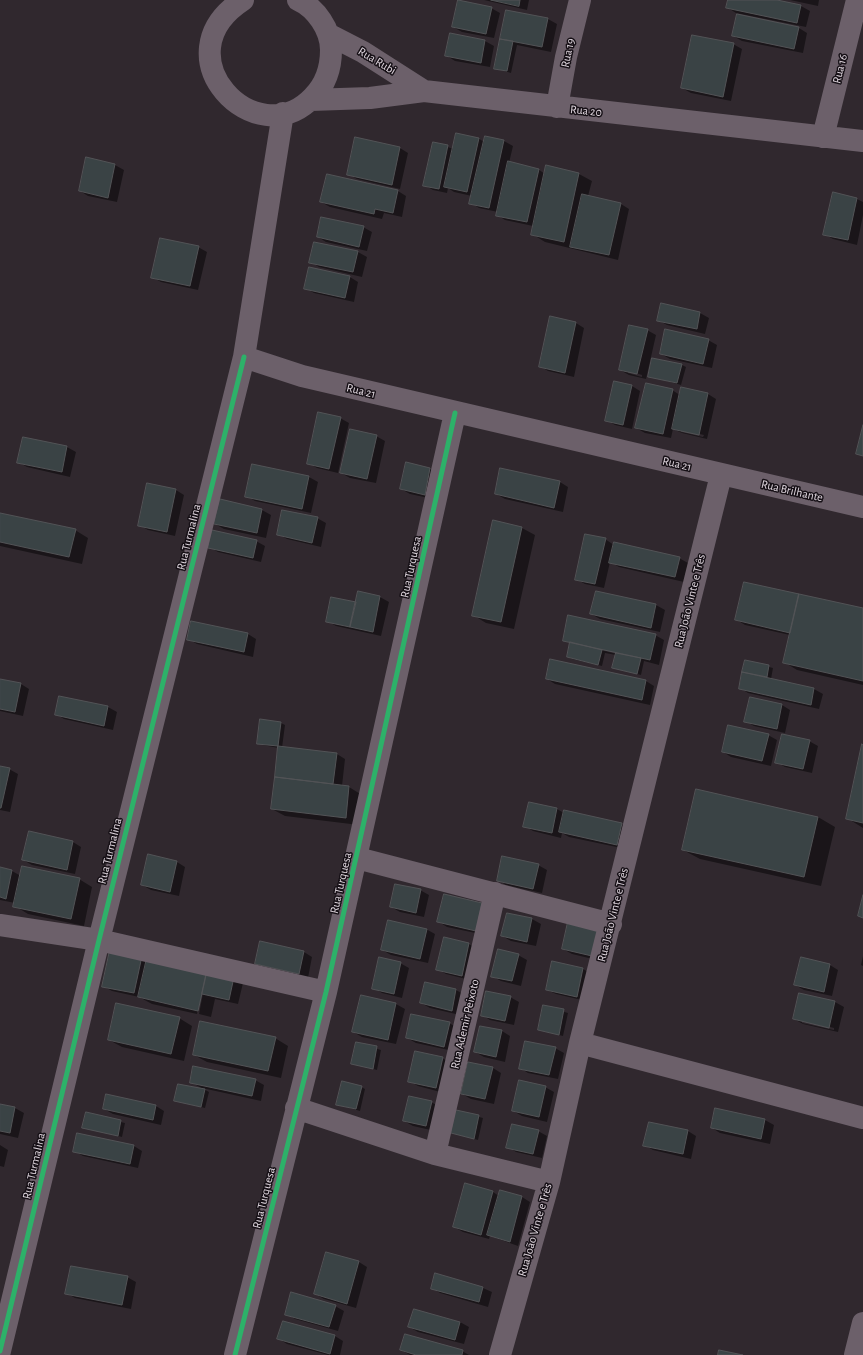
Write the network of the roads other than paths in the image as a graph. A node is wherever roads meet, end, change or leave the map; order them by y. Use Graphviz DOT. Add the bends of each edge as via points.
graph roads {
  1 [pos="243,0"];
  2 [pos="298,0"];
  3 [pos="580,0"];
  4 [pos="857,0"];
  5 [pos="328,34"];
  6 [pos="424,91"];
  7 [pos="310,100"];
  8 [pos="557,107"];
  9 [pos="283,113"];
  10 [pos="823,138"];
  11 [pos="863,141"];
  12 [pos="244,357"];
  13 [pos="455,413"];
  14 [pos="721,475"];
  15 [pos="863,507"];
  16 [pos="357,858"];
  17 [pos="495,893"];
  18 [pos="611,924"];
  19 [pos="0,925"];
  20 [pos="99,940"];
  21 [pos="326,992"];
  22 [pos="580,1043"];
  23 [pos="296,1108"];
  24 [pos="863,1118"];
  25 [pos="435,1154"];
  26 [pos="549,1182"];
  27 [pos="863,1323"];
  28 [pos="0,1352"];
  29 [pos="235,1355"];
  30 [pos="500,1355"];
  31 [pos="855,1355"];
  1 -- 9 [label="street" via="232,7 214,31 210,59 213,73 229,98 241,106 262,113"];
  2 -- 5 [label="street" via="313,10"];
  3 -- 8 [label="street, Rua 19"];
  4 -- 10 [label="street, Rua 16"];
  5 -- 6 [label="street, Rua Rubi" via="363,52"];
  5 -- 7 [label="street" via="331,63 320,90"];
  6 -- 7 [label="street, Rua 20" via="370,98"];
  6 -- 8 [label="street, Rua 20"];
  7 -- 9 [label="street"];
  8 -- 10 [label="street, Rua 20"];
  9 -- 12 [label="street"];
  10 -- 11 [label="street, Rua 20"];
  12 -- 13 [label="street, Rua 21" via="302,376"];
  12 -- 20 [label="street, Rua Turmalina"];
  13 -- 14 [label="street, Rua 21"];
  13 -- 16 [label="street, Rua Turquesa"];
  14 -- 15 [label="street, Rua Brilhante"];
  14 -- 18 [label="street, Rua João Vinte e Três"];
  16 -- 17 [label="street"];
  16 -- 21 [label="street, Rua Turquesa"];
  17 -- 18 [label="street"];
  17 -- 25 [label="street, Rua Ademir Peixoto"];
  18 -- 22 [label="street, Rua João Vinte e Três"];
  19 -- 20 [label="street"];
  20 -- 21 [label="street"];
  20 -- 28 [label="street, Rua Turmalina"];
  21 -- 23 [label="street, Rua Turquesa"];
  22 -- 24 [label="street"];
  22 -- 26 [label="street, Rua João Vinte e Três"];
  23 -- 25 [label="street"];
  23 -- 29 [label="street, Rua Turquesa"];
  25 -- 26 [label="street"];
  26 -- 30 [label="street, Rua João Vinte e Três"];
  27 -- 31 [label="street"];
}
